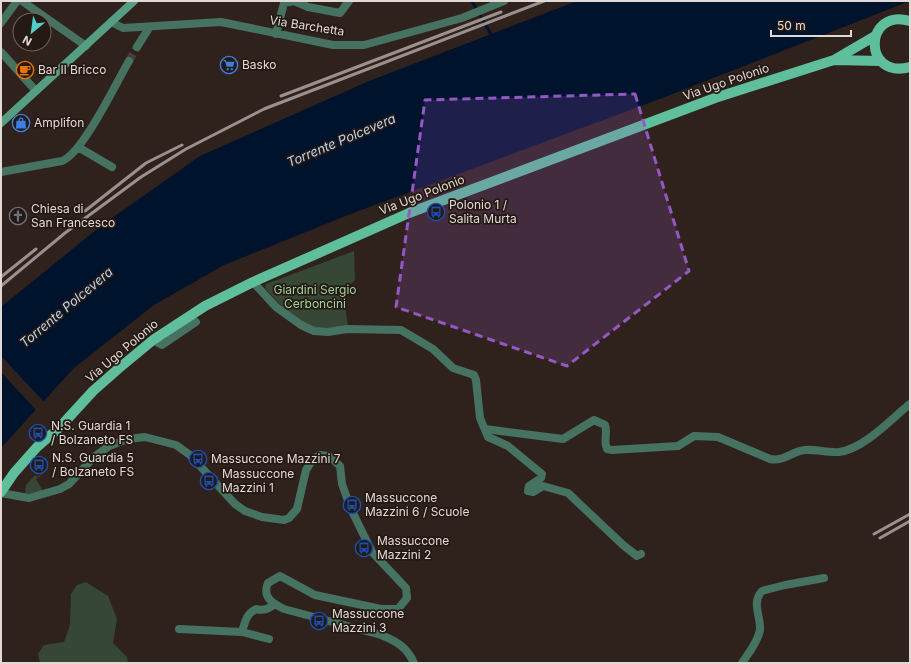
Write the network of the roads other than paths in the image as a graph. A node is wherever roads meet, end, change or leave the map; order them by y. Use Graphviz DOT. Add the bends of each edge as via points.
graph roads {
  1 [pos="17,1"];
  2 [pos="22,1"];
  3 [pos="294,1"];
  4 [pos="349,1"];
  5 [pos="504,1"];
  6 [pos="131,2"];
  7 [pos="284,2"];
  8 [pos="910,21"];
  9 [pos="111,22"];
  10 [pos="1,24"];
  11 [pos="149,28"];
  12 [pos="276,34"];
  13 [pos="875,36"];
  14 [pos="86,46"];
  15 [pos="137,47"];
  16 [pos="1,52"];
  17 [pos="834,60"];
  18 [pos="880,60"];
  19 [pos="129,61"];
  20 [pos="910,67"];
  21 [pos="36,91"];
  22 [pos="2,122"];
  23 [pos="78,147"];
  24 [pos="112,166"];
  25 [pos="1,172"];
  26 [pos="253,282"];
  27 [pos="196,322"];
  28 [pos="153,340"];
  29 [pos="910,404"];
  30 [pos="485,429"];
  31 [pos="1,492"];
  32 [pos="641,554"];
  33 [pos="824,578"];
  34 [pos="274,604"];
  35 [pos="179,628"];
  36 [pos="242,632"];
  37 [pos="269,639"];
  38 [pos="414,663"];
  39 [pos="742,663"];
  1 -- 10 [label="street"];
  2 -- 14 [label="street"];
  3 -- 4 [label="street" via="340,14"];
  3 -- 7 [label="street"];
  5 -- 12 [label="street, Via Barchetta" via="462,18 364,45 333,45"];
  6 -- 9 [label="main road"];
  7 -- 12 [label="street"];
  8 -- 13 [label="main road, Via Ugo Polonio" via="893,19 882,26"];
  9 -- 11 [label="street, Via Barchetta" via="123,28"];
  9 -- 14 [label="main road"];
  11 -- 12 [label="street, Via Barchetta" via="221,22"];
  11 -- 15 [label="street"];
  13 -- 17 [label="main road, Via Ugo Polonio"];
  13 -- 18 [label="main road" via="875,52"];
  14 -- 21 [label="main road"];
  16 -- 21 [label="street"];
  17 -- 18 [label="main road, Via Ugo Polonio"];
  17 -- 26 [label="main road, Via Ugo Polonio" via="715,98 424,208"];
  18 -- 20 [label="main road, Via Ugo Polonio" via="894,69"];
  19 -- 23 [label="street"];
  21 -- 22 [label="main road"];
  23 -- 24 [label="street"];
  23 -- 25 [label="street" via="62,161"];
  26 -- 28 [label="main road, Via Ugo Polonio" via="202,308"];
  26 -- 30 [label="street" via="276,307 314,331 401,330 433,349 453,368 474,375 480,418"];
  27 -- 28 [label="street" via="162,345"];
  28 -- 31 [label="main road, Via Ugo Polonio" via="93,391 60,427 37,447"];
  29 -- 30 [label="street" via="864,442 852,448 841,452 804,450 777,460 718,437 694,436 678,446 607,449 604,444 607,430 605,425 594,420 562,438"];
  30 -- 32 [label="street" via="488,437 508,446 541,472 541,478 529,486 528,491 533,492 543,486 568,493 622,545 637,556"];
  31 -- 34 [label="street" via="29,498 60,490 109,446 128,438 145,437 176,445 190,455 234,504 245,511 262,517 284,520 297,509 309,463 320,455 329,456 340,466 342,484 351,509 372,552 406,588 407,598 398,609 381,609 315,595 280,576 271,580 266,587 266,595"];
  33 -- 39 [label="street" via="762,592 757,603 760,630"];
  34 -- 36 [label="street" via="270,608 256,608 250,612"];
  34 -- 38 [label="street" via="380,635 406,650"];
  35 -- 36 [label="street"];
  36 -- 37 [label="street"];
}
